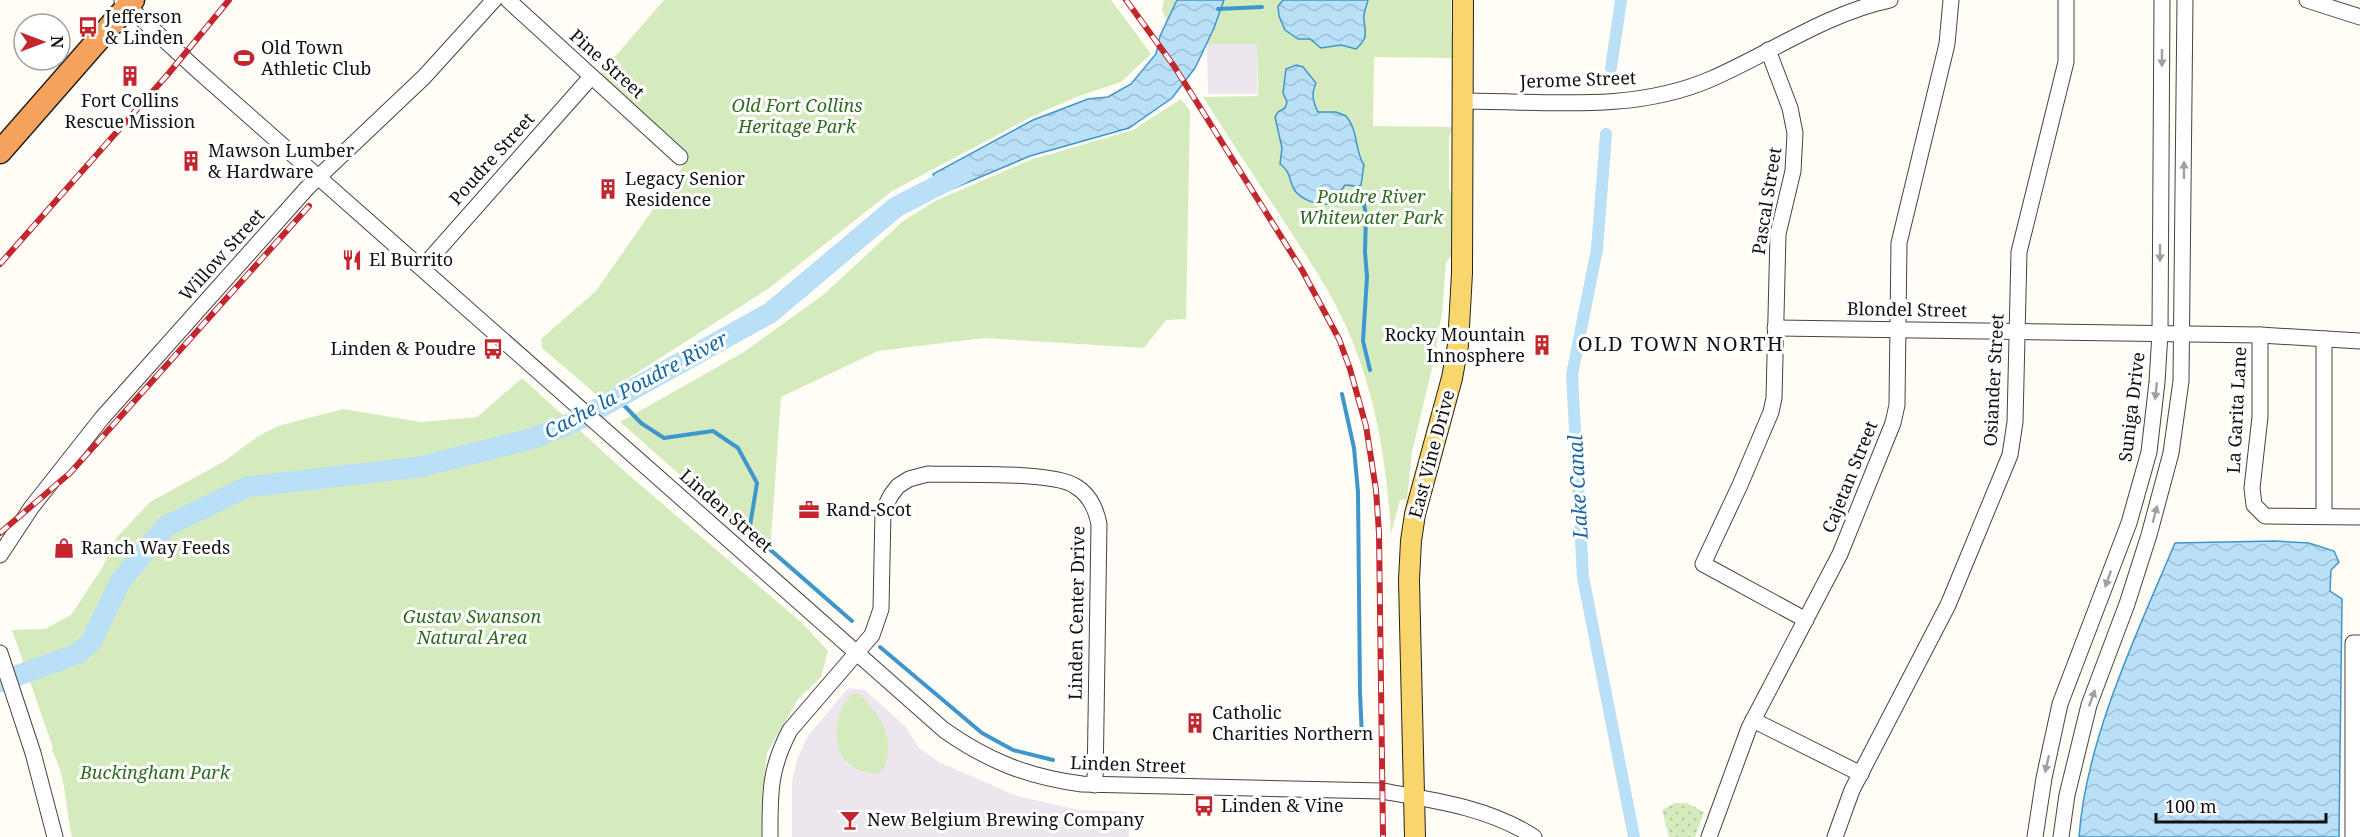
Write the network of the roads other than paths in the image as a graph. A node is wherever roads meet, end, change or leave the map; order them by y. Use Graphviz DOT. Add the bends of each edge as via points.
graph roads {
  1 [pos="494,0"];
  2 [pos="508,0"];
  3 [pos="1463,0"];
  4 [pos="1890,0"];
  5 [pos="1951,0"];
  6 [pos="2066,0"];
  7 [pos="2162,0"];
  8 [pos="2185,0"];
  9 [pos="2307,0"];
  10 [pos="127,2"];
  11 [pos="2360,17"];
  12 [pos="1768,50"];
  13 [pos="591,77"];
  14 [pos="1462,101"];
  15 [pos="0,152"];
  16 [pos="680,157"];
  17 [pos="320,177"];
  18 [pos="422,268"];
  19 [pos="1775,328"];
  20 [pos="1897,330"];
  21 [pos="2017,331"];
  22 [pos="2160,333"];
  23 [pos="2183,333"];
  24 [pos="2260,335"];
  25 [pos="2324,339"];
  26 [pos="2360,341"];
  27 [pos="2324,516"];
  28 [pos="2360,517"];
  29 [pos="0,555"];
  30 [pos="1806,620"];
  31 [pos="2360,643"];
  32 [pos="856,652"];
  33 [pos="0,653"];
  34 [pos="1753,720"];
  35 [pos="2356,751"];
  36 [pos="1861,774"];
  37 [pos="1095,785"];
  38 [pos="1414,796"];
  39 [pos="55,837"];
  40 [pos="770,837"];
  41 [pos="1415,837"];
  42 [pos="1534,837"];
  43 [pos="1709,837"];
  44 [pos="1835,837"];
  45 [pos="2035,837"];
  46 [pos="2061,837"];
  47 [pos="2353,837"];
  1 -- 17 [label="street, Willow Street" via="424,77"];
  2 -- 13 [label="street, Pine Street"];
  3 -- 14 [label="main road, East Vine Drive"];
  4 -- 12 [label="street, Jerome Street" via="1827,20"];
  5 -- 20 [label="street, Cajetan Street" via="1947,44 1899,243"];
  6 -- 21 [label="street, Osiander Street" via="2066,62 2019,252"];
  7 -- 22 [label="street, Suniga Drive, one-way"];
  23 -- 8 [label="street, one-way"];
  9 -- 11 [label="street"];
  10 -- 15 [label="highway"];
  10 -- 17 [label="street, Linden Street" via="189,63"];
  12 -- 14 [label="street, Jerome Street" via="1710,79 1646,98 1597,102"];
  12 -- 19 [label="street, Pascal Street" via="1795,133 1793,171 1778,234"];
  13 -- 16 [label="street, Pine Street"];
  13 -- 18 [label="street, Poudre Street"];
  14 -- 38 [label="main road, East Vine Drive" via="1458,345 1411,541"];
  17 -- 18 [label="street, Linden Street"];
  17 -- 29 [label="street, Willow Street" via="102,418 31,508"];
  18 -- 32 [label="street, Linden Street"];
  19 -- 20 [label="street, Blondel Street"];
  19 -- 30 [label="street, Pascal Street" via="1771,412 1702,564"];
  20 -- 21 [label="street, Blondel Street"];
  20 -- 30 [label="street, Cajetan Street" via="1897,405 1893,423 1840,554"];
  21 -- 22 [label="street, Blondel Street"];
  21 -- 36 [label="street, Osiander Street" via="2015,422 2010,455 1946,609"];
  22 -- 23 [label="street, Blondel Street"];
  22 -- 45 [label="street, Suniga Drive, one-way" via="2149,452 2129,523 2060,704"];
  23 -- 24 [label="street, Blondel Street"];
  46 -- 23 [label="street, one-way" via="2089,705 2130,594 2171,453"];
  24 -- 25 [label="street, Blondel Street"];
  24 -- 27 [label="street, La Garita Lane" via="2254,506 2265,516"];
  25 -- 26 [label="street, Blondel Street"];
  25 -- 27 [label="street"];
  27 -- 28 [label="street"];
  30 -- 34 [label="street, Cajetan Street"];
  31 -- 35 [label="street" via="2354,643"];
  32 -- 37 [label="street, Linden Street" via="944,730 982,755 1037,777"];
  32 -- 37 [label="street, Linden Center Drive" via="872,635 879,619 883,511 898,486 928,474 1053,478 1077,486 1090,500 1099,524"];
  32 -- 40 [label="street, Linden Center Drive" via="790,730 780,748 771,779"];
  33 -- 39 [label="street"];
  34 -- 36 [label="street"];
  34 -- 43 [label="street, Cajetan Street"];
  35 -- 47 [label="street"];
  36 -- 44 [label="street, Osiander Street"];
  37 -- 38 [label="street, Linden Street" via="1382,791"];
  38 -- 41 [label="main road, East Vine Drive"];
  38 -- 42 [label="street, Linden Street" via="1472,809"];
}
